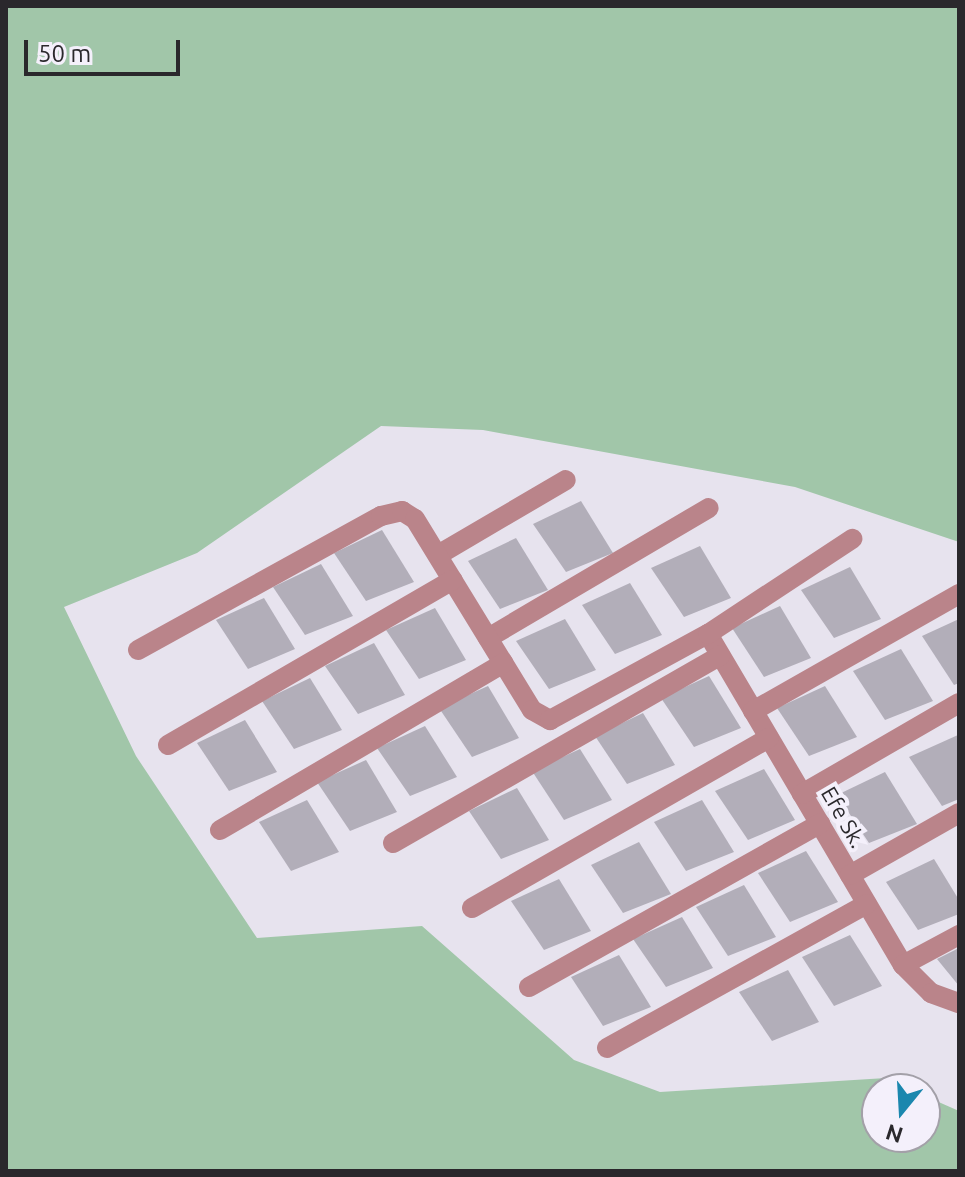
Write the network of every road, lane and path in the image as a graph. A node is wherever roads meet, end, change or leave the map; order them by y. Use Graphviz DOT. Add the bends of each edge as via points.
graph roads {
  1 [pos="566,480"];
  2 [pos="709,508"];
  3 [pos="852,539"];
  4 [pos="438,555"];
  5 [pos="453,580"];
  6 [pos="959,594"];
  7 [pos="708,634"];
  8 [pos="488,638"];
  9 [pos="138,650"];
  10 [pos="720,656"];
  11 [pos="503,663"];
  12 [pos="959,703"];
  13 [pos="753,711"];
  14 [pos="769,738"];
  15 [pos="168,745"];
  16 [pos="802,794"];
  17 [pos="959,813"];
  18 [pos="820,824"];
  19 [pos="220,830"];
  20 [pos="393,843"];
  21 [pos="850,875"];
  22 [pos="867,904"];
  23 [pos="472,908"];
  24 [pos="959,935"];
  25 [pos="903,965"];
  26 [pos="529,987"];
  27 [pos="959,1003"];
  28 [pos="607,1048"];
  1 -- 4 [label="street"];
  2 -- 8 [label="street"];
  3 -- 7 [label="street"];
  4 -- 5 [label="street"];
  4 -- 9 [label="street" via="415,519 402,511 381,516"];
  5 -- 8 [label="street"];
  5 -- 15 [label="street"];
  6 -- 13 [label="street"];
  7 -- 10 [label="street, Efe Sk."];
  7 -- 11 [label="street" via="550,720 532,710"];
  8 -- 11 [label="street"];
  10 -- 13 [label="street, Efe Sk."];
  10 -- 20 [label="street"];
  11 -- 19 [label="street"];
  12 -- 16 [label="street"];
  13 -- 14 [label="street, Efe Sk."];
  14 -- 16 [label="street, Efe Sk."];
  14 -- 23 [label="street"];
  16 -- 18 [label="street, Efe Sk."];
  17 -- 21 [label="street"];
  18 -- 21 [label="street, Efe Sk."];
  18 -- 26 [label="street"];
  21 -- 22 [label="street, Efe Sk."];
  22 -- 25 [label="street, Efe Sk."];
  22 -- 28 [label="street"];
  24 -- 25 [label="street"];
  25 -- 27 [label="street, Efe Sk." via="931,993"];
}
